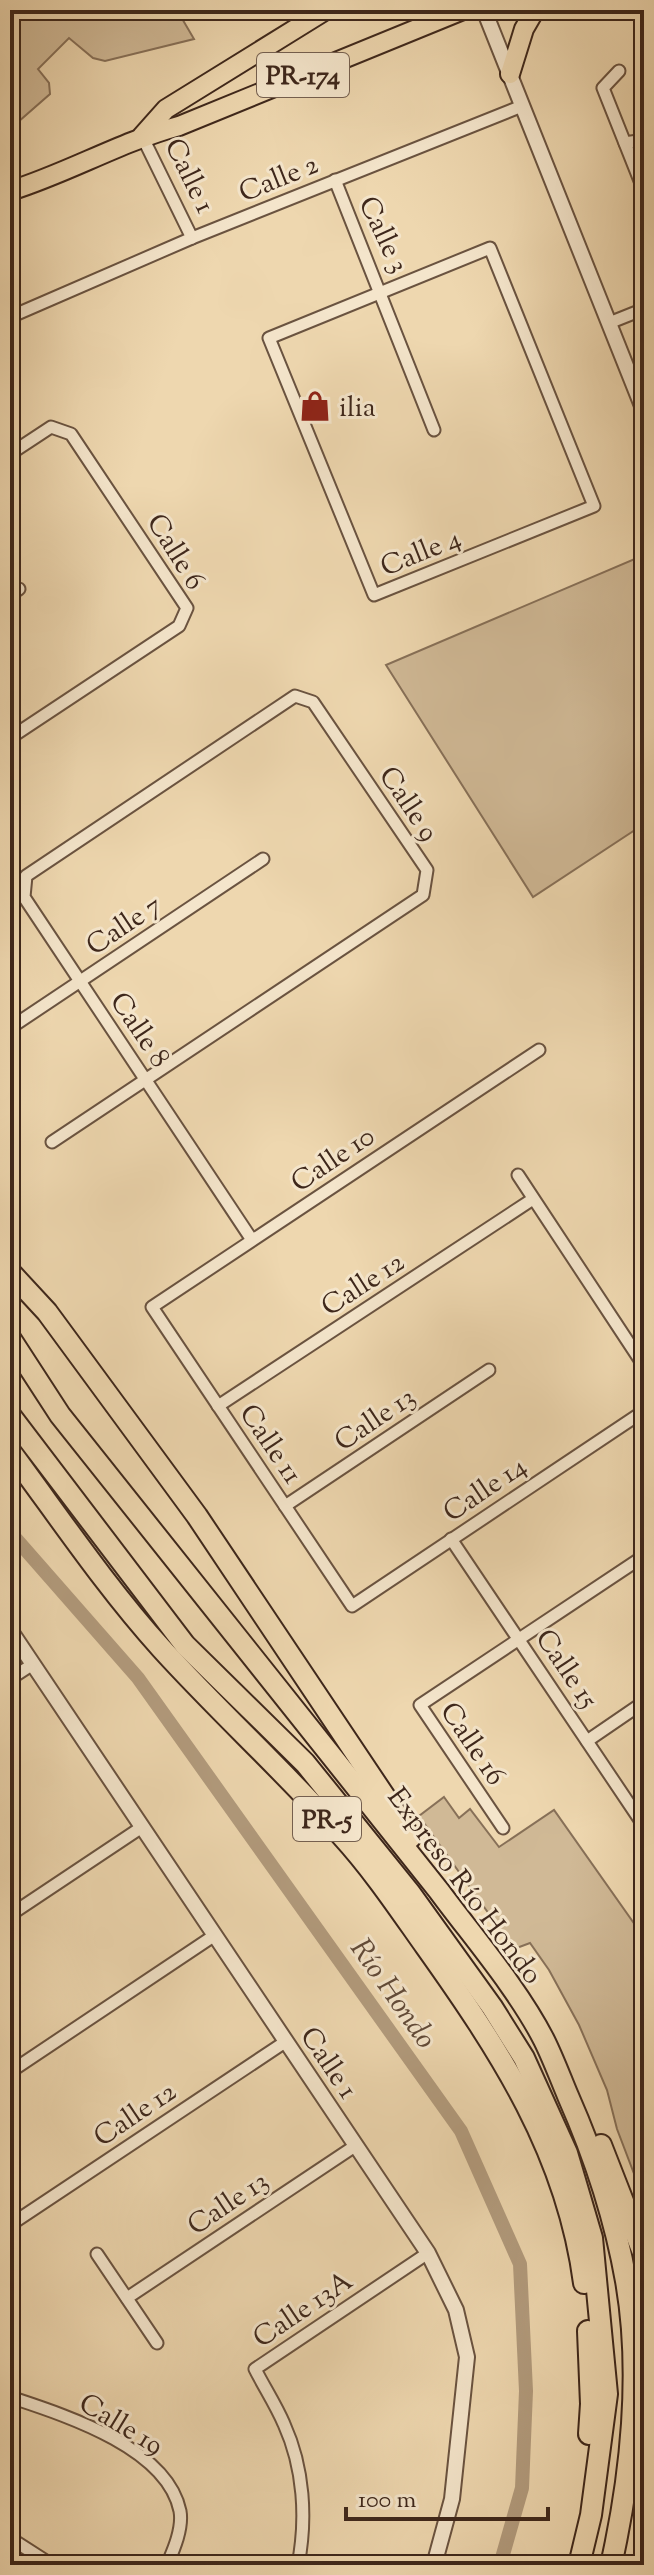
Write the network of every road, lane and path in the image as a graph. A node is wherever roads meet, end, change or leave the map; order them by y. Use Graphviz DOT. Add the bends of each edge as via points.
graph roads {
  1 [pos="326,10"];
  2 [pos="463,10"];
  3 [pos="484,10"];
  4 [pos="535,10"];
  5 [pos="619,71"];
  6 [pos="510,74"];
  7 [pos="522,106"];
  8 [pos="142,136"];
  9 [pos="644,140"];
  10 [pos="625,143"];
  11 [pos="335,180"];
  12 [pos="10,191"];
  13 [pos="644,191"];
  14 [pos="192,238"];
  15 [pos="490,248"];
  16 [pos="381,293"];
  17 [pos="644,309"];
  18 [pos="10,317"];
  19 [pos="609,323"];
  20 [pos="644,411"];
  21 [pos="434,430"];
  22 [pos="10,454"];
  23 [pos="10,738"];
  24 [pos="60,853"];
  25 [pos="263,859"];
  26 [pos="80,981"];
  27 [pos="10,1028"];
  28 [pos="539,1050"];
  29 [pos="147,1080"];
  30 [pos="52,1142"];
  31 [pos="518,1175"];
  32 [pos="533,1199"];
  33 [pos="252,1240"];
  34 [pos="10,1272"];
  35 [pos="152,1307"];
  36 [pos="10,1338"];
  37 [pos="644,1366"];
  38 [pos="489,1370"];
  39 [pos="218,1406"];
  40 [pos="644,1411"];
  41 [pos="10,1415"];
  42 [pos="10,1451"];
  43 [pos="118,1489"];
  44 [pos="285,1506"];
  45 [pos="451,1539"];
  46 [pos="644,1556"];
  47 [pos="352,1606"];
  48 [pos="10,1630"];
  49 [pos="520,1639"];
  50 [pos="33,1664"];
  51 [pos="10,1679"];
  52 [pos="644,1702"];
  53 [pos="587,1741"];
  54 [pos="644,1826"];
  55 [pos="142,1827"];
  56 [pos="503,1828"];
  57 [pos="439,1891"];
  58 [pos="10,1915"];
  59 [pos="215,1935"];
  60 [pos="544,2040"];
  61 [pos="285,2042"];
  62 [pos="10,2072"];
  63 [pos="355,2146"];
  64 [pos="10,2225"];
  65 [pos="428,2253"];
  66 [pos="97,2254"];
  67 [pos="644,2255"];
  68 [pos="127,2298"];
  69 [pos="157,2343"];
  70 [pos="10,2397"];
  71 [pos="10,2538"];
  72 [pos="52,2565"];
  73 [pos="167,2565"];
  74 [pos="298,2565"];
  75 [pos="434,2565"];
  76 [pos="566,2565"];
  77 [pos="579,2565"];
  78 [pos="592,2565"];
  79 [pos="611,2565"];
  1 -- 8 [label="highway, PR-174" via="166,109"];
  2 -- 8 [label="highway, PR-174" via="179,126"];
  3 -- 6 [label="street"];
  4 -- 6 [label="highway"];
  5 -- 10 [label="street" via="603,88"];
  6 -- 7 [label="street"];
  7 -- 11 [label="street, Calle 2"];
  7 -- 19 [label="street"];
  8 -- 12 [label="highway, PR-174" via="47,180"];
  8 -- 14 [label="street, Calle 1"];
  9 -- 10 [label="street"];
  10 -- 13 [label="street"];
  11 -- 14 [label="street, Calle 2"];
  11 -- 16 [label="street, Calle 3"];
  14 -- 18 [label="street, Calle 2"];
  15 -- 16 [label="street, Calle 3"];
  15 -- 16 [label="street, Calle 4" via="594,506 374,595 269,338"];
  16 -- 21 [label="street"];
  17 -- 19 [label="street"];
  19 -- 20 [label="street"];
  22 -- 23 [label="street, Calle 6" via="51,427 71,434 187,608 179,626"];
  24 -- 26 [label="street, Calle 8" via="26,876 24,897"];
  24 -- 29 [label="street, Calle 9" via="295,696 313,702 427,870 423,895"];
  25 -- 26 [label="street, Calle 7"];
  26 -- 27 [label="street, Calle 7"];
  26 -- 29 [label="street, Calle 8"];
  28 -- 33 [label="street, Calle 10"];
  29 -- 30 [label="street, Calle 9"];
  29 -- 33 [label="street, Calle 8"];
  31 -- 32 [label="street"];
  32 -- 37 [label="street"];
  32 -- 39 [label="street, Calle 12"];
  33 -- 35 [label="street, Calle 10"];
  34 -- 57 [label="highway" via="47,1312 197,1516 393,1809"];
  35 -- 39 [label="street, Calle 11"];
  36 -- 43 [label="highway, Expreso Río Hondo / PR-5" via="60,1415"];
  38 -- 44 [label="street, Calle 13"];
  39 -- 44 [label="street, Calle 11"];
  40 -- 45 [label="street, Calle 14"];
  41 -- 77 [label="highway" via="185,1645 305,1763 410,1893 524,2058 567,2153 592,2238 607,2394"];
  42 -- 76 [label="highway, PR-5" via="130,1612 360,1856 470,2009 525,2099 575,2234 588,2320 591,2404 586,2467"];
  43 -- 57 [label="highway, Expreso Río Hondo / PR-5"];
  43 -- 78 [label="highway" via="160,1557 426,1896 534,2052 563,2110 601,2237 616,2348 614,2436 604,2519"];
  44 -- 47 [label="street, Calle 11"];
  45 -- 47 [label="street, Calle 14"];
  45 -- 49 [label="street, Calle 15"];
  46 -- 49 [label="street"];
  48 -- 50 [label="street, Calle 1"];
  49 -- 53 [label="street, Calle 15"];
  49 -- 56 [label="street, Calle 16" via="420,1705"];
  50 -- 51 [label="street"];
  50 -- 55 [label="street, Calle 1"];
  52 -- 53 [label="street"];
  53 -- 54 [label="street, Calle 15"];
  55 -- 58 [label="street"];
  55 -- 59 [label="street, Calle 1"];
  57 -- 60 [label="highway, Expreso Río Hondo / PR-5"];
  59 -- 61 [label="street, Calle 1"];
  59 -- 62 [label="street"];
  60 -- 67 [label="highway" via="577,2089"];
  60 -- 79 [label="highway, Expreso Río Hondo / PR-5" via="584,2133 627,2282 631,2437"];
  61 -- 63 [label="street, Calle 1"];
  61 -- 64 [label="street, Calle 12"];
  63 -- 65 [label="street, Calle 1"];
  63 -- 68 [label="street, Calle 13"];
  65 -- 74 [label="street, Calle 13A" via="255,2369 285,2426 301,2481 304,2535"];
  65 -- 75 [label="street, Calle 1" via="456,2310 467,2357 452,2499"];
  66 -- 68 [label="street"];
  68 -- 69 [label="street"];
  70 -- 73 [label="street, Calle 19" via="94,2428 146,2460 171,2483 180,2513"];
  71 -- 72 [label="street"];
}
